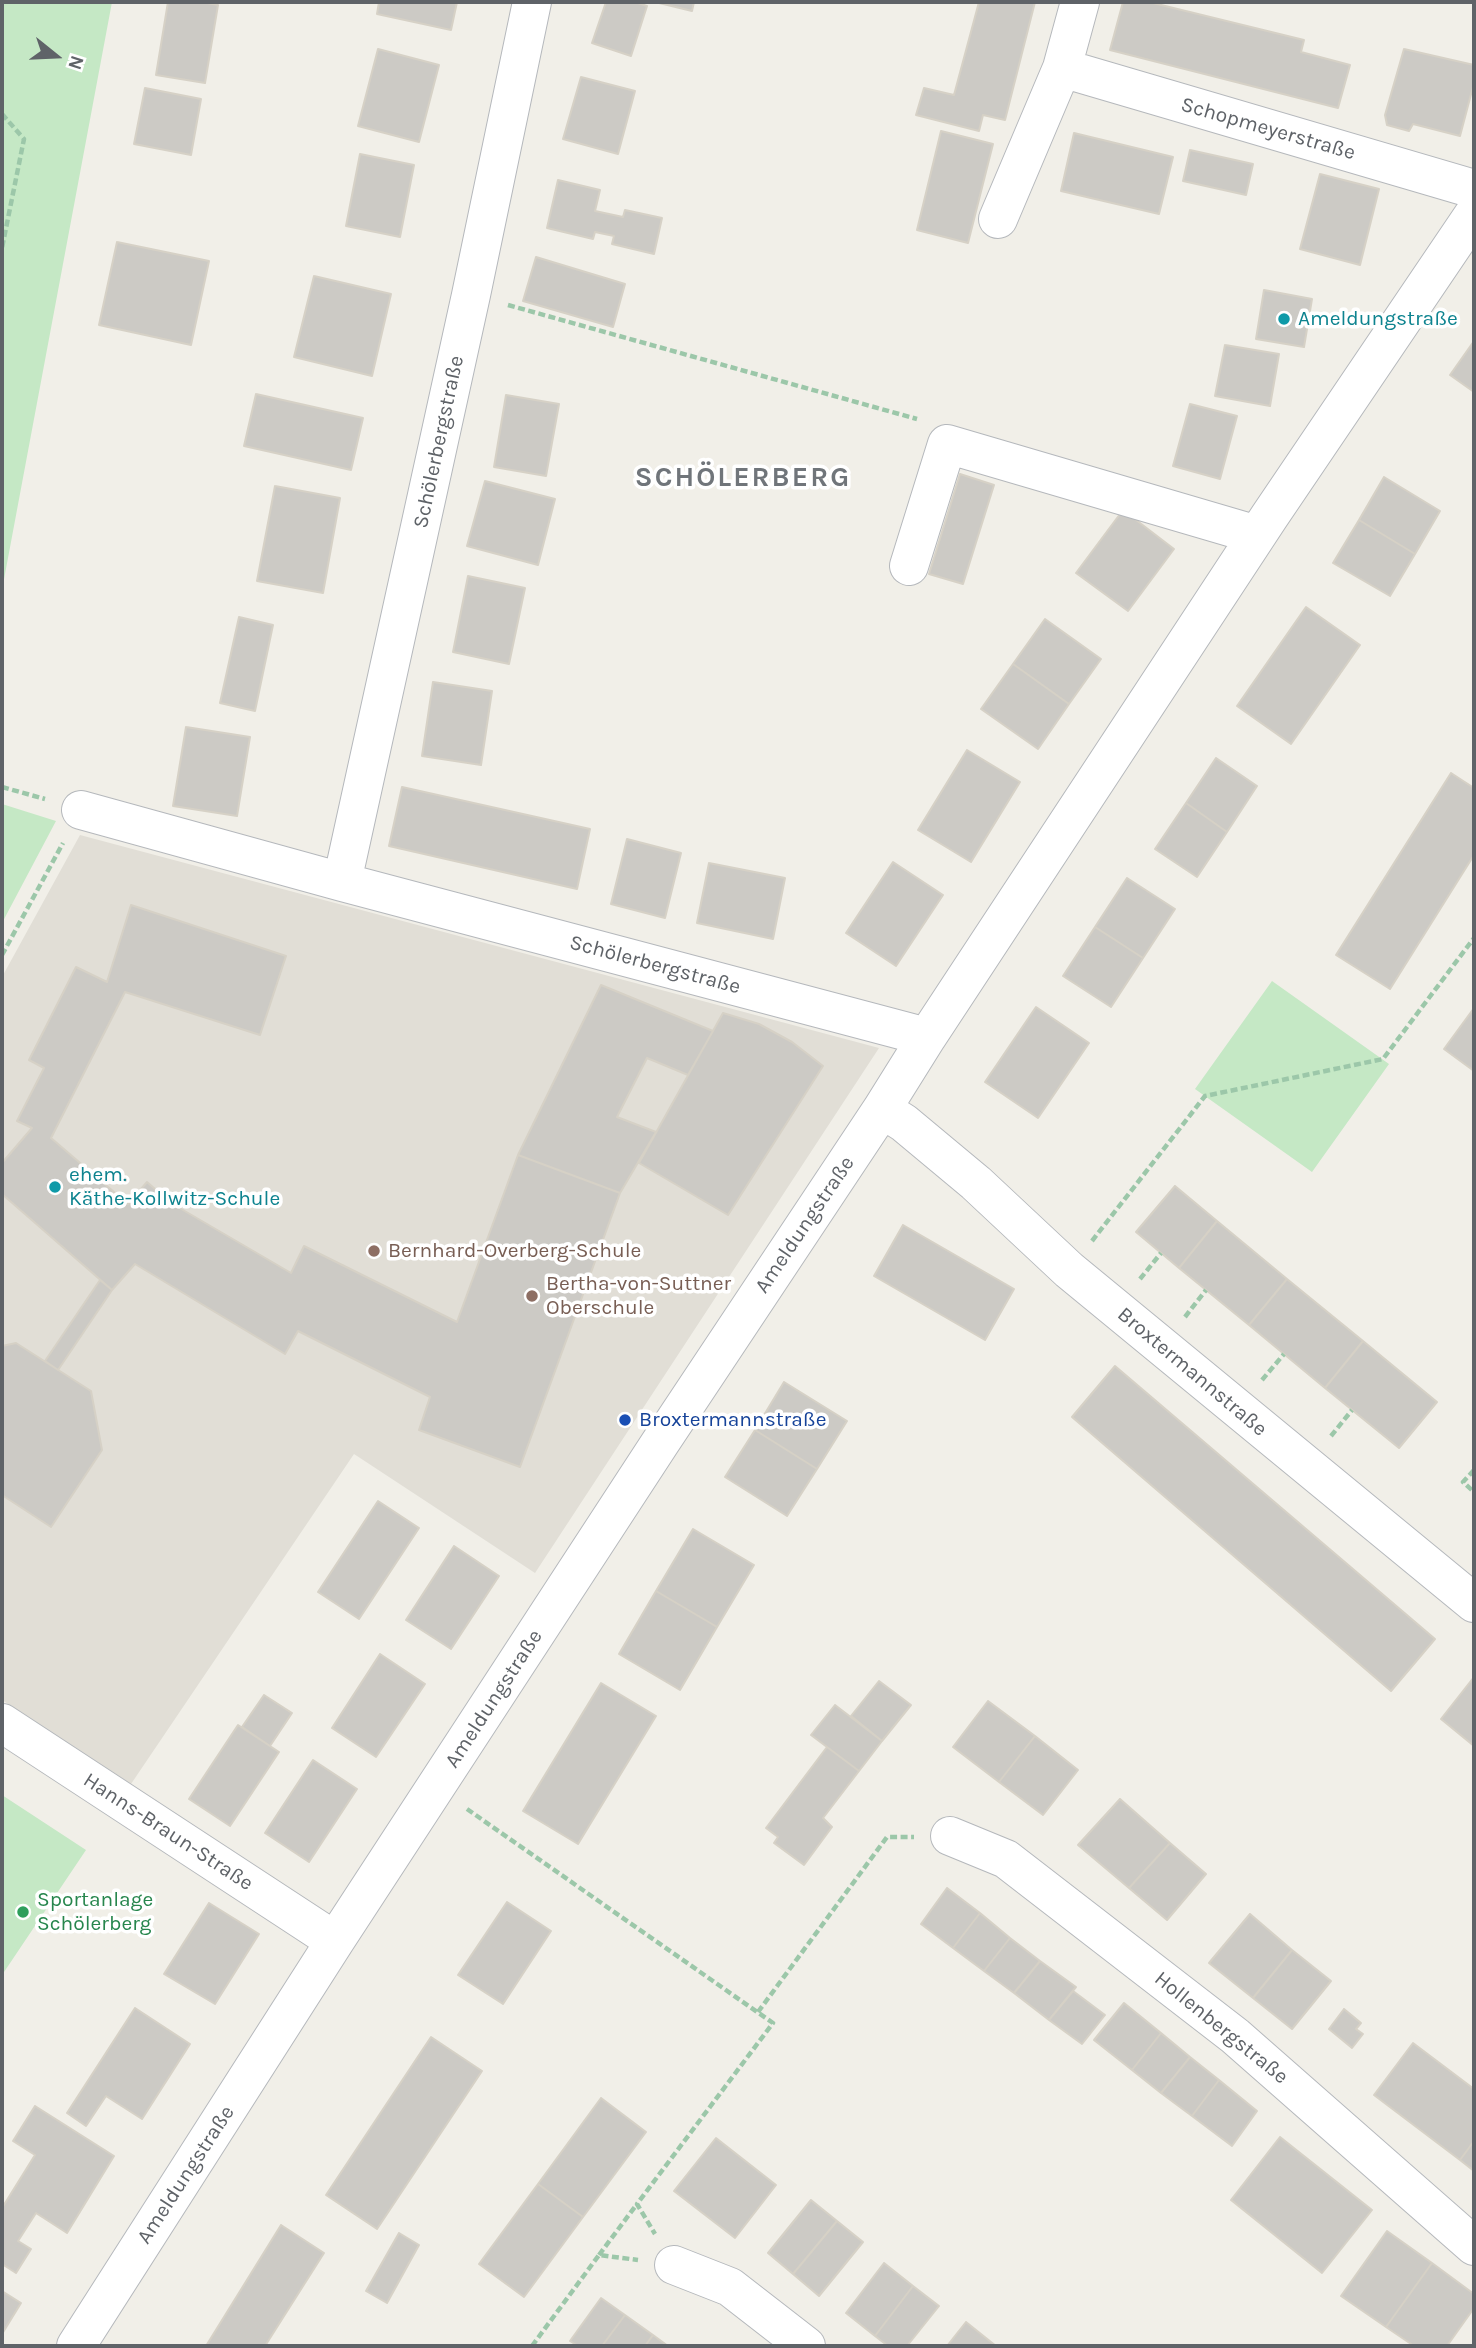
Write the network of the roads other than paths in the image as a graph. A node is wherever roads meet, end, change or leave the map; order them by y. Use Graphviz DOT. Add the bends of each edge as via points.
graph roads {
  1 [pos="532,2"];
  2 [pos="1080,2"];
  3 [pos="1062,68"];
  4 [pos="1474,189"];
  5 [pos="1474,215"];
  6 [pos="998,219"];
  7 [pos="1463,254"];
  8 [pos="1257,535"];
  9 [pos="909,566"];
  10 [pos="81,810"];
  11 [pos="342,883"];
  12 [pos="927,1037"];
  13 [pos="883,1109"];
  14 [pos="1474,1604"];
  15 [pos="2,1723"];
  16 [pos="950,1836"];
  17 [pos="335,1941"];
  18 [pos="1474,2246"];
  19 [pos="674,2265"];
  20 [pos="76,2346"];
  21 [pos="807,2346"];
  1 -- 11 [label="street, Schölerbergstraße"];
  2 -- 3 [label="street"];
  3 -- 4 [label="street, Schopmeyerstraße"];
  3 -- 6 [label="street"];
  5 -- 7 [label="street, Ameldungstraße"];
  7 -- 8 [label="street, Ameldungstraße"];
  8 -- 9 [label="street" via="947,444"];
  8 -- 12 [label="street, Ameldungstraße"];
  10 -- 11 [label="street, Schölerbergstraße"];
  11 -- 12 [label="street, Schölerbergstraße"];
  12 -- 13 [label="street, Ameldungstraße"];
  13 -- 14 [label="street, Broxtermannstraße" via="976,1183 1069,1270"];
  13 -- 17 [label="street, Ameldungstraße"];
  15 -- 17 [label="street, Hanns-Braun-Straße"];
  16 -- 18 [label="street, Hollenbergstraße" via="1006,1859 1224,2028"];
  17 -- 20 [label="street, Ameldungstraße"];
  19 -- 21 [label="street" via="730,2287"];
}
